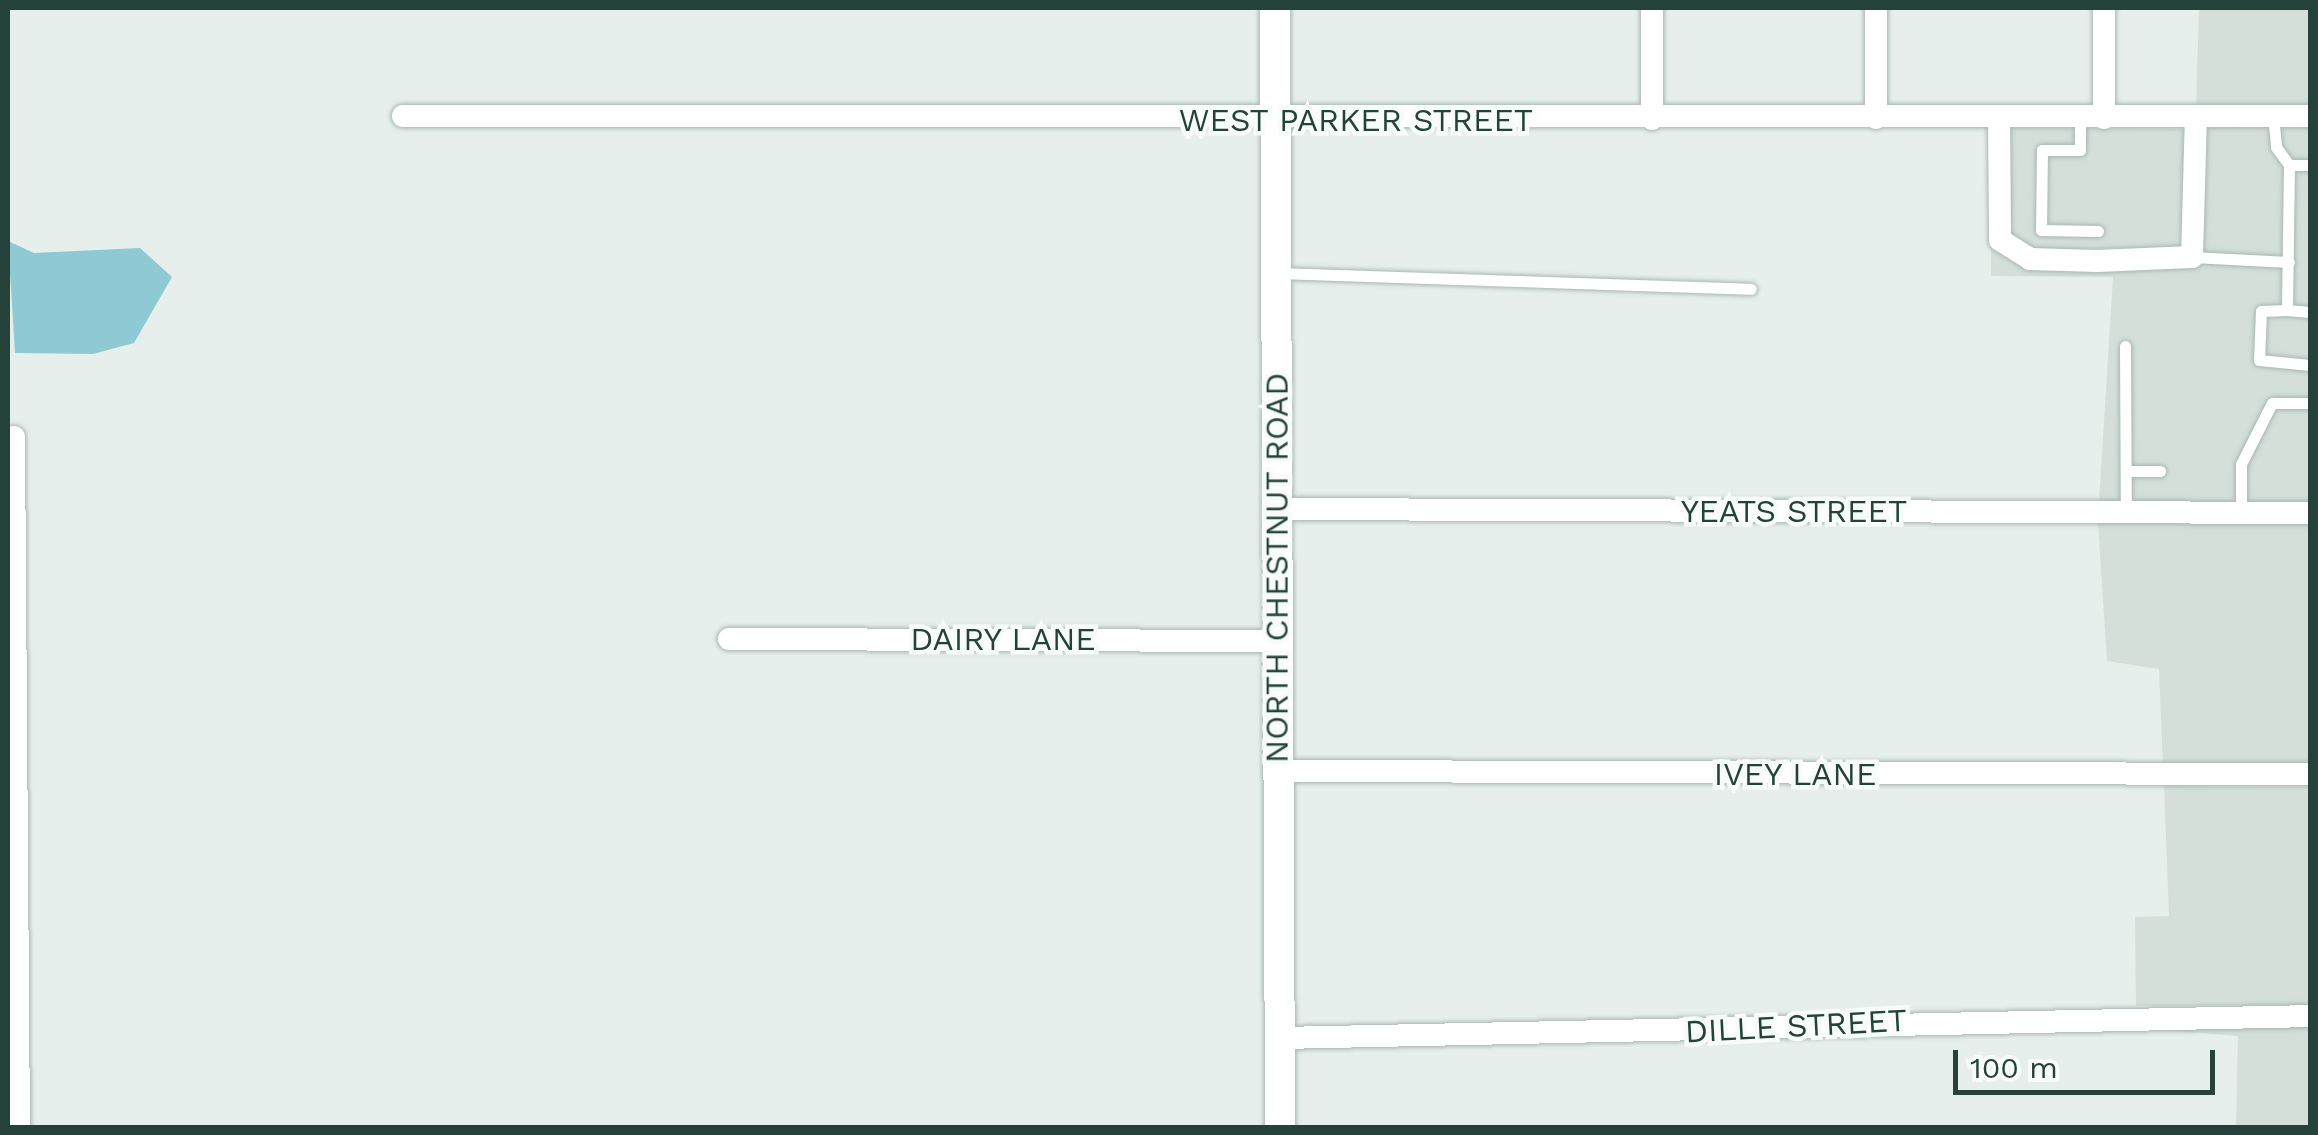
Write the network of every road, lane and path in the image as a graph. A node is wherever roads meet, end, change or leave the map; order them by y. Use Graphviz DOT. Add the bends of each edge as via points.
graph roads {
  1 [pos="1275,8"];
  2 [pos="1652,8"];
  3 [pos="1876,8"];
  4 [pos="2104,8"];
  5 [pos="403,116"];
  6 [pos="2273,116"];
  7 [pos="2310,116"];
  8 [pos="1876,118"];
  9 [pos="1999,118"];
  10 [pos="2092,118"];
  11 [pos="2196,118"];
  12 [pos="1652,119"];
  13 [pos="1275,120"];
  14 [pos="2310,165"];
  15 [pos="2289,166"];
  16 [pos="2098,230"];
  17 [pos="2192,256"];
  18 [pos="2289,262"];
  19 [pos="1275,274"];
  20 [pos="1751,289"];
  21 [pos="2287,310"];
  22 [pos="2310,312"];
  23 [pos="2125,346"];
  24 [pos="2310,365"];
  25 [pos="2310,403"];
  26 [pos="14,437"];
  27 [pos="2126,471"];
  28 [pos="2160,471"];
  29 [pos="1277,509"];
  30 [pos="2126,513"];
  31 [pos="2240,513"];
  32 [pos="2310,514"];
  33 [pos="729,639"];
  34 [pos="1278,640"];
  35 [pos="1279,771"];
  36 [pos="2310,774"];
  37 [pos="2310,1016"];
  38 [pos="1281,1038"];
  39 [pos="12,1080"];
  40 [pos="19,1128"];
  41 [pos="1280,1128"];
  1 -- 13 [label="street, NORTH CHESTNUT ROAD"];
  2 -- 12 [label="street"];
  3 -- 8 [label="street"];
  4 -- 10 [label="street"];
  5 -- 13 [label="street, WEST PARKER STREET"];
  6 -- 7 [label="street, WEST PARKER STREET"];
  6 -- 11 [label="street, WEST PARKER STREET"];
  6 -- 15 [label="lane" via="2276,147"];
  8 -- 9 [label="street, WEST PARKER STREET"];
  8 -- 12 [label="street, WEST PARKER STREET"];
  9 -- 10 [label="street, WEST PARKER STREET"];
  9 -- 17 [label="street" via="2000,240 2030,259"];
  10 -- 11 [label="street, WEST PARKER STREET"];
  10 -- 16 [label="lane" via="2080,150 2042,150 2041,230"];
  11 -- 17 [label="street"];
  12 -- 13 [label="street, WEST PARKER STREET"];
  13 -- 19 [label="street, NORTH CHESTNUT ROAD"];
  14 -- 15 [label="lane"];
  15 -- 18 [label="lane"];
  17 -- 18 [label="lane"];
  18 -- 21 [label="lane"];
  19 -- 20 [label="lane"];
  19 -- 29 [label="street, NORTH CHESTNUT ROAD"];
  21 -- 22 [label="lane"];
  21 -- 24 [label="lane" via="2261,311 2259,360"];
  23 -- 27 [label="lane"];
  25 -- 31 [label="lane" via="2272,403 2241,464"];
  26 -- 39 [label="street"];
  27 -- 28 [label="lane"];
  27 -- 30 [label="lane"];
  29 -- 30 [label="street, YEATS STREET"];
  29 -- 34 [label="street, NORTH CHESTNUT ROAD"];
  30 -- 31 [label="street, YEATS STREET"];
  31 -- 32 [label="street, YEATS STREET"];
  33 -- 34 [label="street, DAIRY LANE"];
  34 -- 35 [label="street, NORTH CHESTNUT ROAD"];
  35 -- 36 [label="street, IVEY LANE"];
  35 -- 38 [label="street, NORTH CHESTNUT ROAD"];
  37 -- 38 [label="street, DILLE STREET"];
  38 -- 41 [label="street, NORTH CHESTNUT ROAD"];
  39 -- 40 [label="street"];
}
